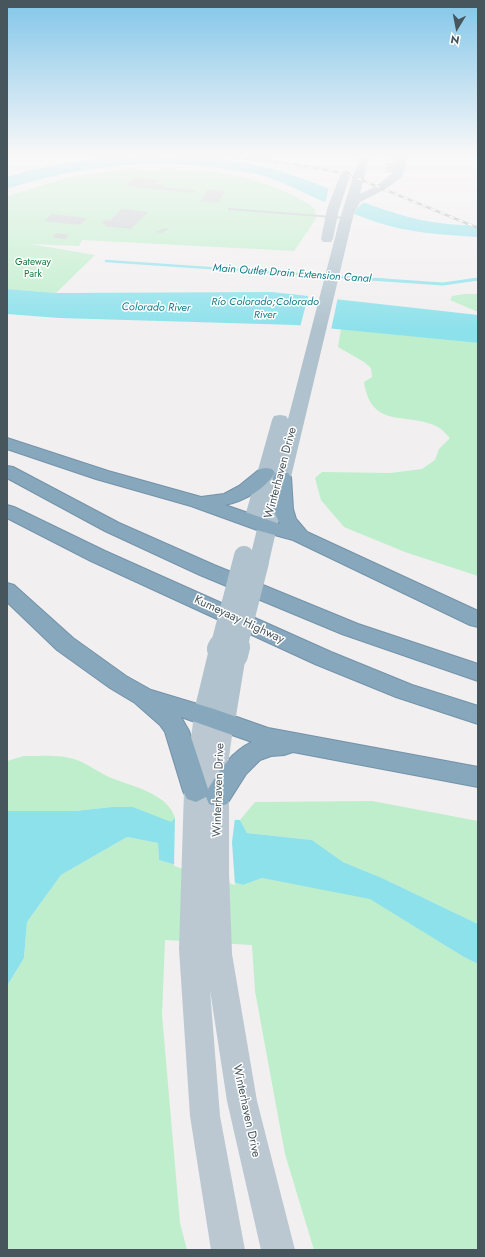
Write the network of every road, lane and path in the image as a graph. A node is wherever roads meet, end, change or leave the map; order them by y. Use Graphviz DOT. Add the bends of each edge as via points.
graph roads {
  1 [pos="332,213"];
  2 [pos="337,214"];
  3 [pos="347,215"];
  4 [pos="328,255"];
  5 [pos="7,443"];
  6 [pos="7,471"];
  7 [pos="274,475"];
  8 [pos="198,502"];
  9 [pos="7,511"];
  10 [pos="260,524"];
  11 [pos="300,536"];
  12 [pos="7,590"];
  13 [pos="478,620"];
  14 [pos="478,673"];
  15 [pos="143,697"];
  16 [pos="478,715"];
  17 [pos="214,719"];
  18 [pos="308,745"];
  19 [pos="478,777"];
  20 [pos="207,793"];
  21 [pos="206,951"];
  22 [pos="228,1250"];
  23 [pos="278,1250"];
  1 -- 4 [label="main road"];
  2 -- 3 [label="lane"];
  3 -- 4 [label="main road"];
  4 -- 7 [label="main road, Winterhaven Drive"];
  5 -- 8 [label="highway" via="102,475"];
  6 -- 14 [label="highway" via="112,527 207,570 350,629"];
  7 -- 8 [label="highway" via="232,498"];
  7 -- 10 [label="main road, Winterhaven Drive"];
  7 -- 11 [label="highway" via="287,520"];
  8 -- 10 [label="highway"];
  9 -- 16 [label="highway, Kumeyaay Highway" via="98,556 323,658 404,691"];
  10 -- 11 [label="highway"];
  10 -- 17 [label="main road, Winterhaven Drive, bridge"];
  11 -- 13 [label="highway"];
  12 -- 15 [label="highway" via="65,644"];
  15 -- 17 [label="highway"];
  15 -- 20 [label="highway" via="173,723"];
  17 -- 18 [label="highway" via="266,737"];
  17 -- 20 [label="main road, Winterhaven Drive" via="218,757"];
  18 -- 19 [label="highway"];
  18 -- 20 [label="highway" via="274,745 254,751"];
  20 -- 21 [label="main road, Winterhaven Drive"];
  21 -- 22 [label="main road, Winterhaven Drive" via="205,1116"];
  21 -- 23 [label="main road, Winterhaven Drive"];
}
